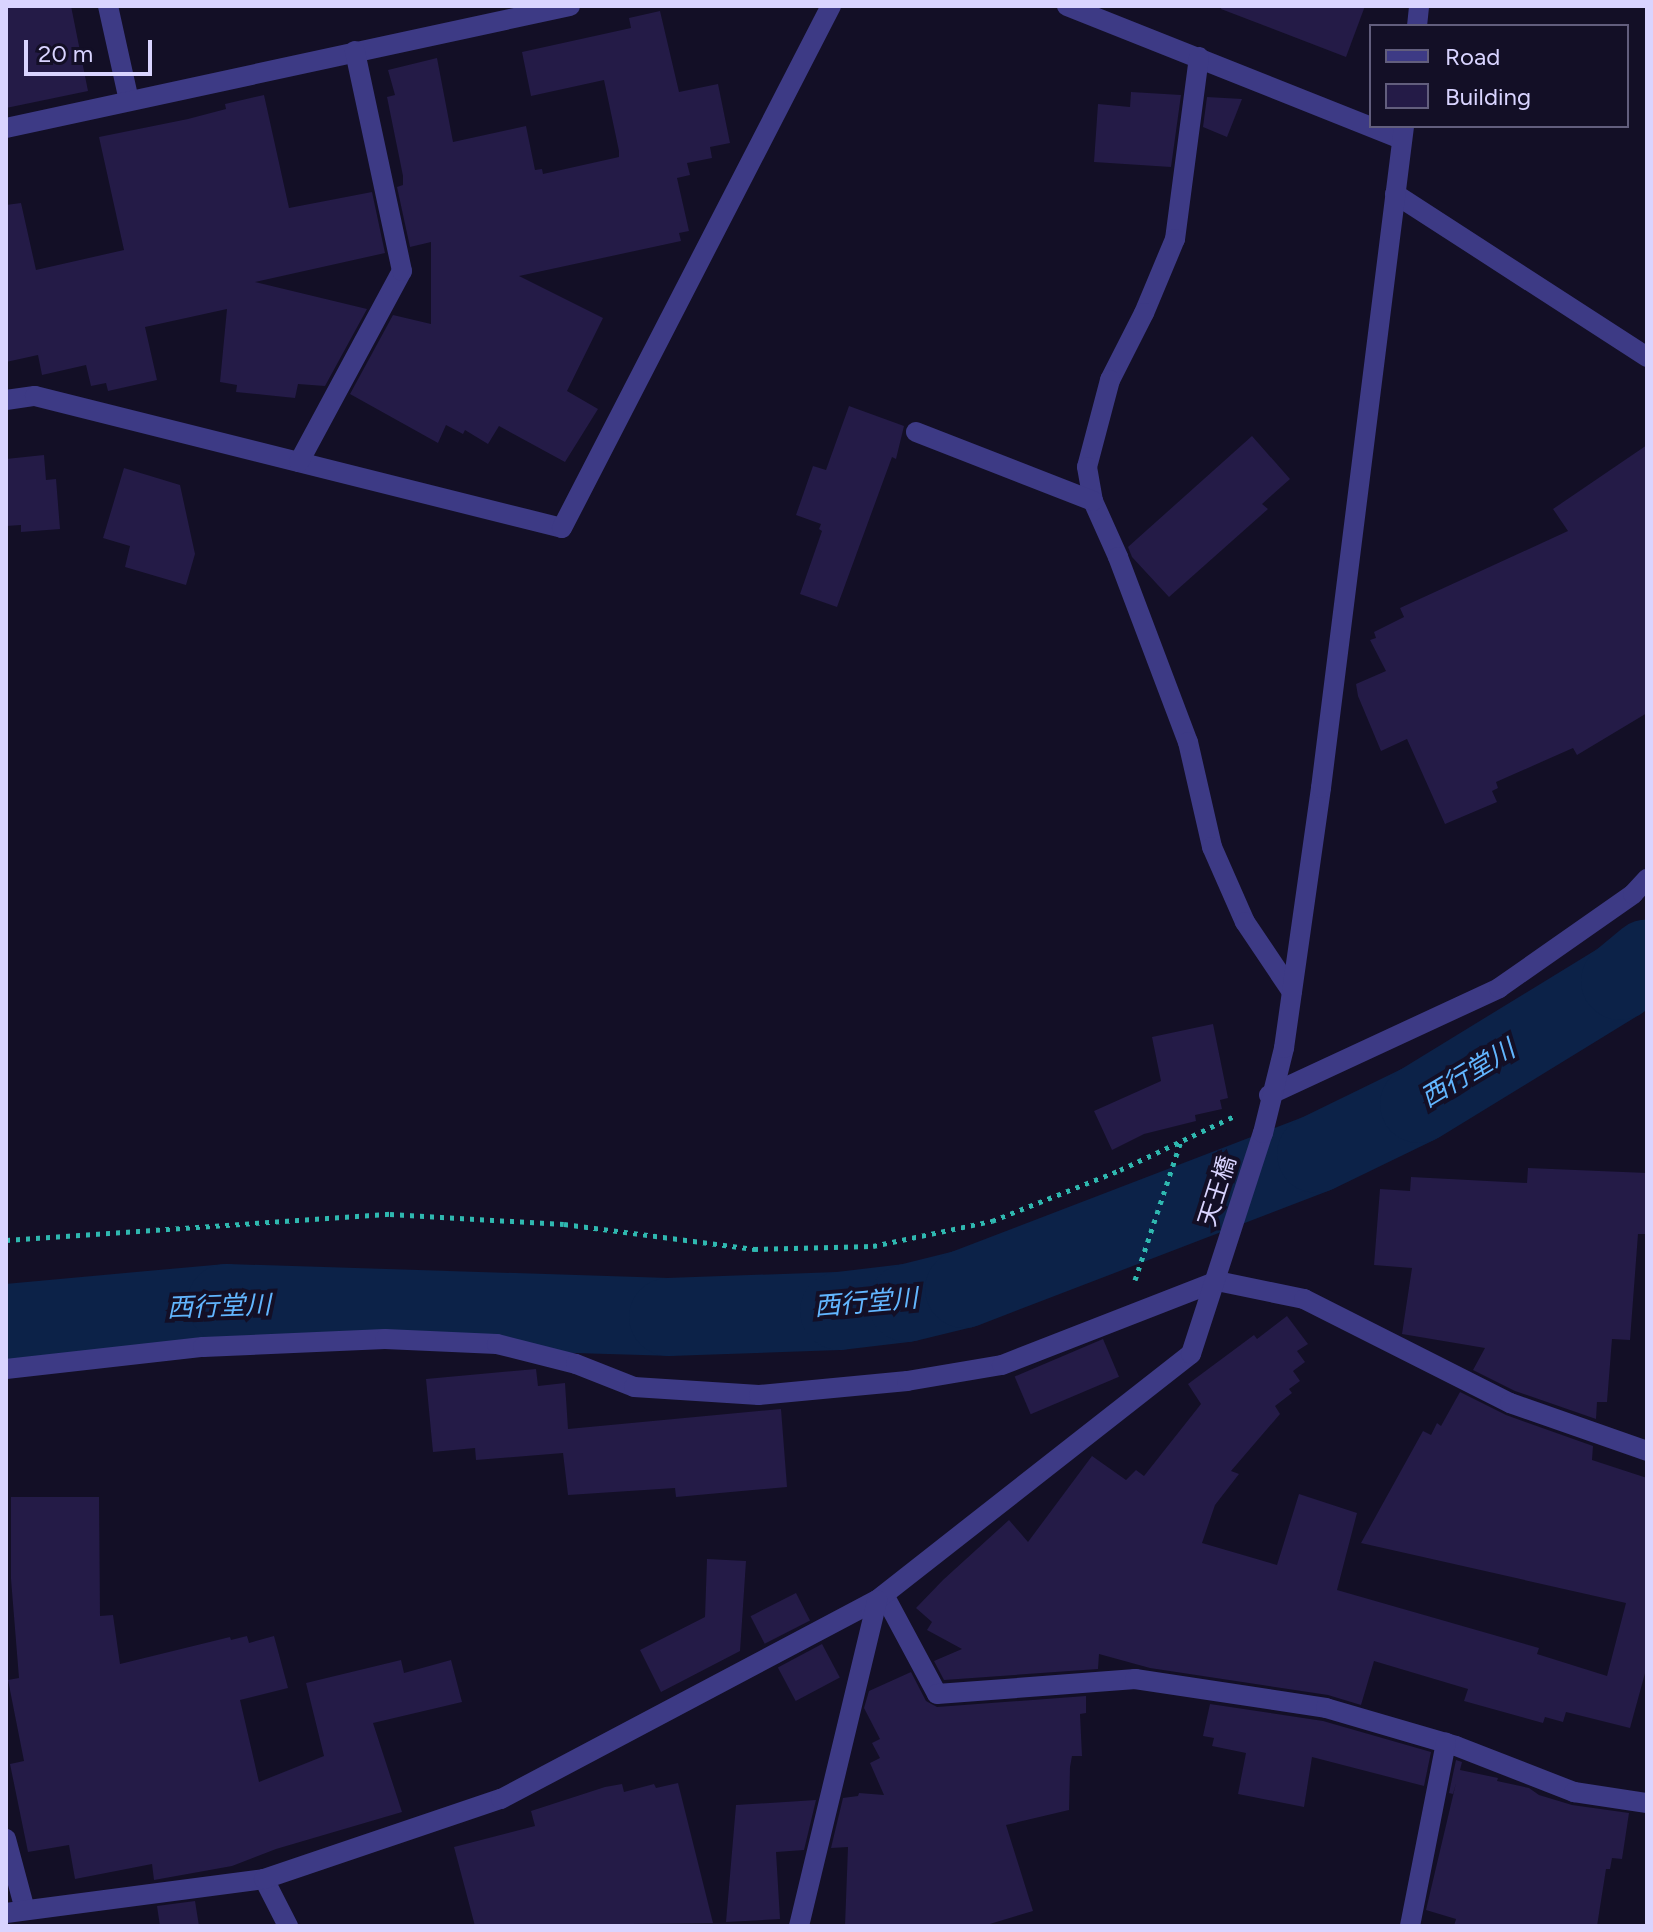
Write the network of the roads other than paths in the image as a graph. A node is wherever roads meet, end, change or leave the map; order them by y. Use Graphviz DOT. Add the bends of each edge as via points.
graph roads {
  1 [pos="108,6"];
  2 [pos="570,6"];
  3 [pos="831,6"];
  4 [pos="1067,6"];
  5 [pos="355,51"];
  6 [pos="1199,57"];
  7 [pos="129,101"];
  8 [pos="1369,120"];
  9 [pos="6,128"];
  10 [pos="1403,132"];
  11 [pos="1395,194"];
  12 [pos="1647,357"];
  13 [pos="6,400"];
  14 [pos="916,432"];
  15 [pos="299,462"];
  16 [pos="1093,501"];
  17 [pos="1647,879"];
  18 [pos="1292,992"];
  19 [pos="1269,1095"];
  20 [pos="1218,1274"];
  21 [pos="6,1369"];
  22 [pos="1647,1451"];
  23 [pos="880,1598"];
  24 [pos="1446,1743"];
  25 [pos="1647,1803"];
  26 [pos="6,1839"];
  27 [pos="264,1879"];
  28 [pos="13,1915"];
  29 [pos="288,1926"];
  30 [pos="799,1926"];
  31 [pos="1410,1926"];
  1 -- 7 [label="street"];
  2 -- 5 [label="street"];
  3 -- 15 [label="street" via="562,528"];
  4 -- 6 [label="street"];
  5 -- 7 [label="street"];
  5 -- 15 [label="street" via="402,271"];
  6 -- 8 [label="street"];
  6 -- 16 [label="street" via="1175,239 1110,380 1087,467"];
  7 -- 9 [label="street"];
  10 -- 11 [label="street, 天王橋"];
  11 -- 12 [label="street"];
  11 -- 18 [label="street, 天王橋"];
  13 -- 15 [label="street" via="35,396"];
  14 -- 16 [label="street"];
  16 -- 18 [label="street" via="1188,742 1212,847 1245,922"];
  17 -- 19 [label="street" via="1499,988"];
  18 -- 19 [label="street, 天王橋" via="1284,1048"];
  19 -- 20 [label="street, 天王橋" via="1263,1133"];
  20 -- 21 [label="street" via="1002,1365 907,1381 759,1395 634,1387 576,1364 497,1344 385,1339 203,1347"];
  20 -- 22 [label="street" via="1304,1299 1510,1403"];
  20 -- 23 [label="street, 天王橋" via="1191,1354"];
  23 -- 24 [label="street" via="937,1694 1135,1679 1326,1708"];
  23 -- 27 [label="street, 天王橋" via="501,1799"];
  23 -- 30 [label="street"];
  24 -- 25 [label="street" via="1574,1792"];
  24 -- 31 [label="street"];
  26 -- 28 [label="street"];
  27 -- 28 [label="street, 天王橋"];
  27 -- 29 [label="street"];
}
